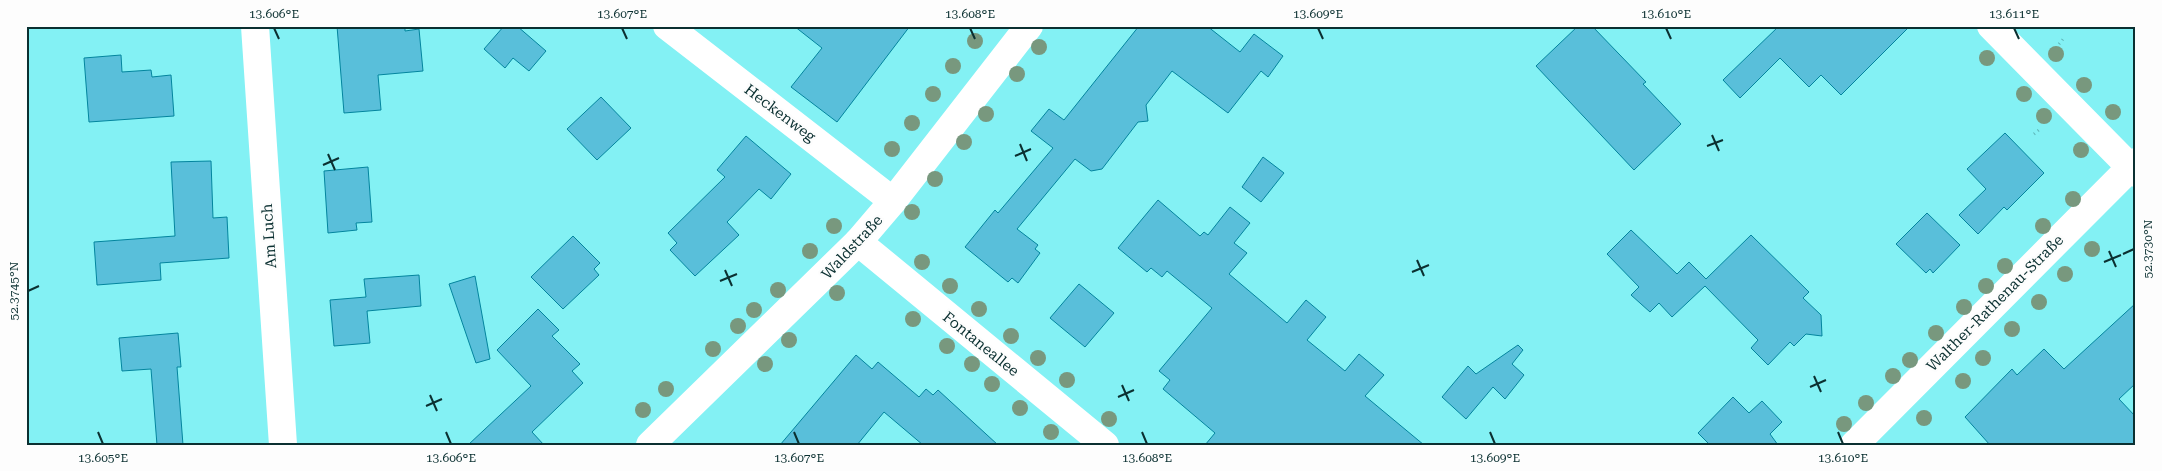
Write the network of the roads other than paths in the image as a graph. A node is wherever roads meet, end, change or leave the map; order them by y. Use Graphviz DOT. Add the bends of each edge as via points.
graph roads {
  1 [pos="255,26"];
  2 [pos="667,26"];
  3 [pos="1029,26"];
  4 [pos="1991,26"];
  5 [pos="2134,168"];
  6 [pos="893,201"];
  7 [pos="858,242"];
  8 [pos="283,445"];
  9 [pos="650,445"];
  10 [pos="1105,445"];
  11 [pos="1854,445"];
  1 -- 8 [label="street, Am Luch"];
  2 -- 6 [label="street, Heckenweg"];
  3 -- 6 [label="street, Waldstraße"];
  4 -- 5 [label="street"];
  5 -- 11 [label="street, Walther-Rathenau-Straße"];
  6 -- 7 [label="street, Waldstraße"];
  7 -- 9 [label="street, Waldstraße"];
  7 -- 10 [label="street, Fontaneallee"];
}
